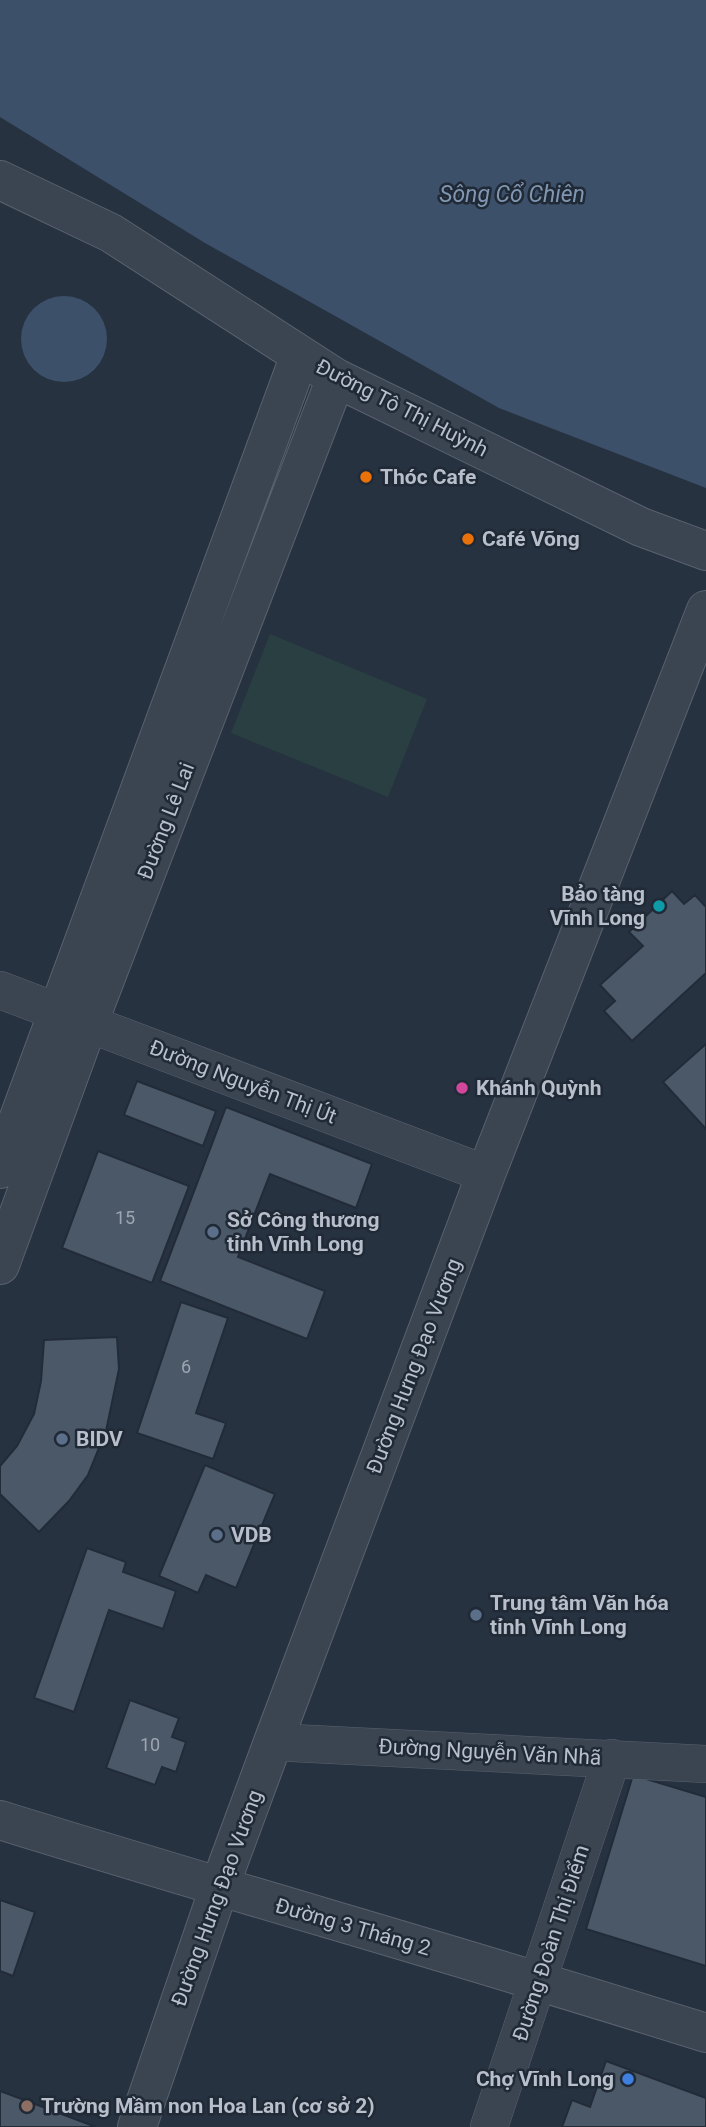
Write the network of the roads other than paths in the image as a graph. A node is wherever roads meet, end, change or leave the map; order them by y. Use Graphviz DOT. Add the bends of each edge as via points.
graph roads {
  1 [pos="0,180"];
  2 [pos="300,355"];
  3 [pos="336,378"];
  4 [pos="706,551"];
  5 [pos="706,610"];
  6 [pos="0,990"];
  7 [pos="73,1017"];
  8 [pos="0,1169"];
  9 [pos="486,1174"];
  10 [pos="0,1265"];
  11 [pos="274,1742"];
  12 [pos="612,1758"];
  13 [pos="706,1764"];
  14 [pos="0,1820"];
  15 [pos="219,1888"];
  16 [pos="539,1981"];
  17 [pos="706,2033"];
  18 [pos="137,2127"];
  19 [pos="489,2127"];
  1 -- 2 [label="street, Đường Tô Thị Huỳnh" via="111,233"];
  2 -- 3 [label="street, Đường Tô Thị Huỳnh"];
  2 -- 7 [label="street, Đường Lê Lai"];
  3 -- 4 [label="street, Đường Tô Thị Huỳnh" via="641,527"];
  3 -- 7 [label="street, Đường Lê Lai"];
  5 -- 9 [label="street, Đường Hưng Đạo Vương"];
  6 -- 7 [label="street, Đường Nguyễn Thị Út"];
  7 -- 8 [label="street, Đường Lê Lai"];
  7 -- 9 [label="street, Đường Nguyễn Thị Út"];
  7 -- 10 [label="street, Đường Lê Lai"];
  9 -- 11 [label="street, Đường Hưng Đạo Vương"];
  11 -- 12 [label="street, Đường Nguyễn Văn Nhã"];
  11 -- 15 [label="street, Đường Hưng Đạo Vương"];
  12 -- 13 [label="street, Đường Nguyễn Văn Nhã"];
  12 -- 16 [label="street, Đường Đoàn Thị Điểm"];
  14 -- 15 [label="street, Đường 3 Tháng 2"];
  15 -- 16 [label="street, Đường 3 Tháng 2"];
  15 -- 18 [label="street, Đường Hưng Đạo Vương"];
  16 -- 17 [label="street, Đường 3 Tháng 2"];
  16 -- 19 [label="street, Đường Đoàn Thị Điểm"];
}
